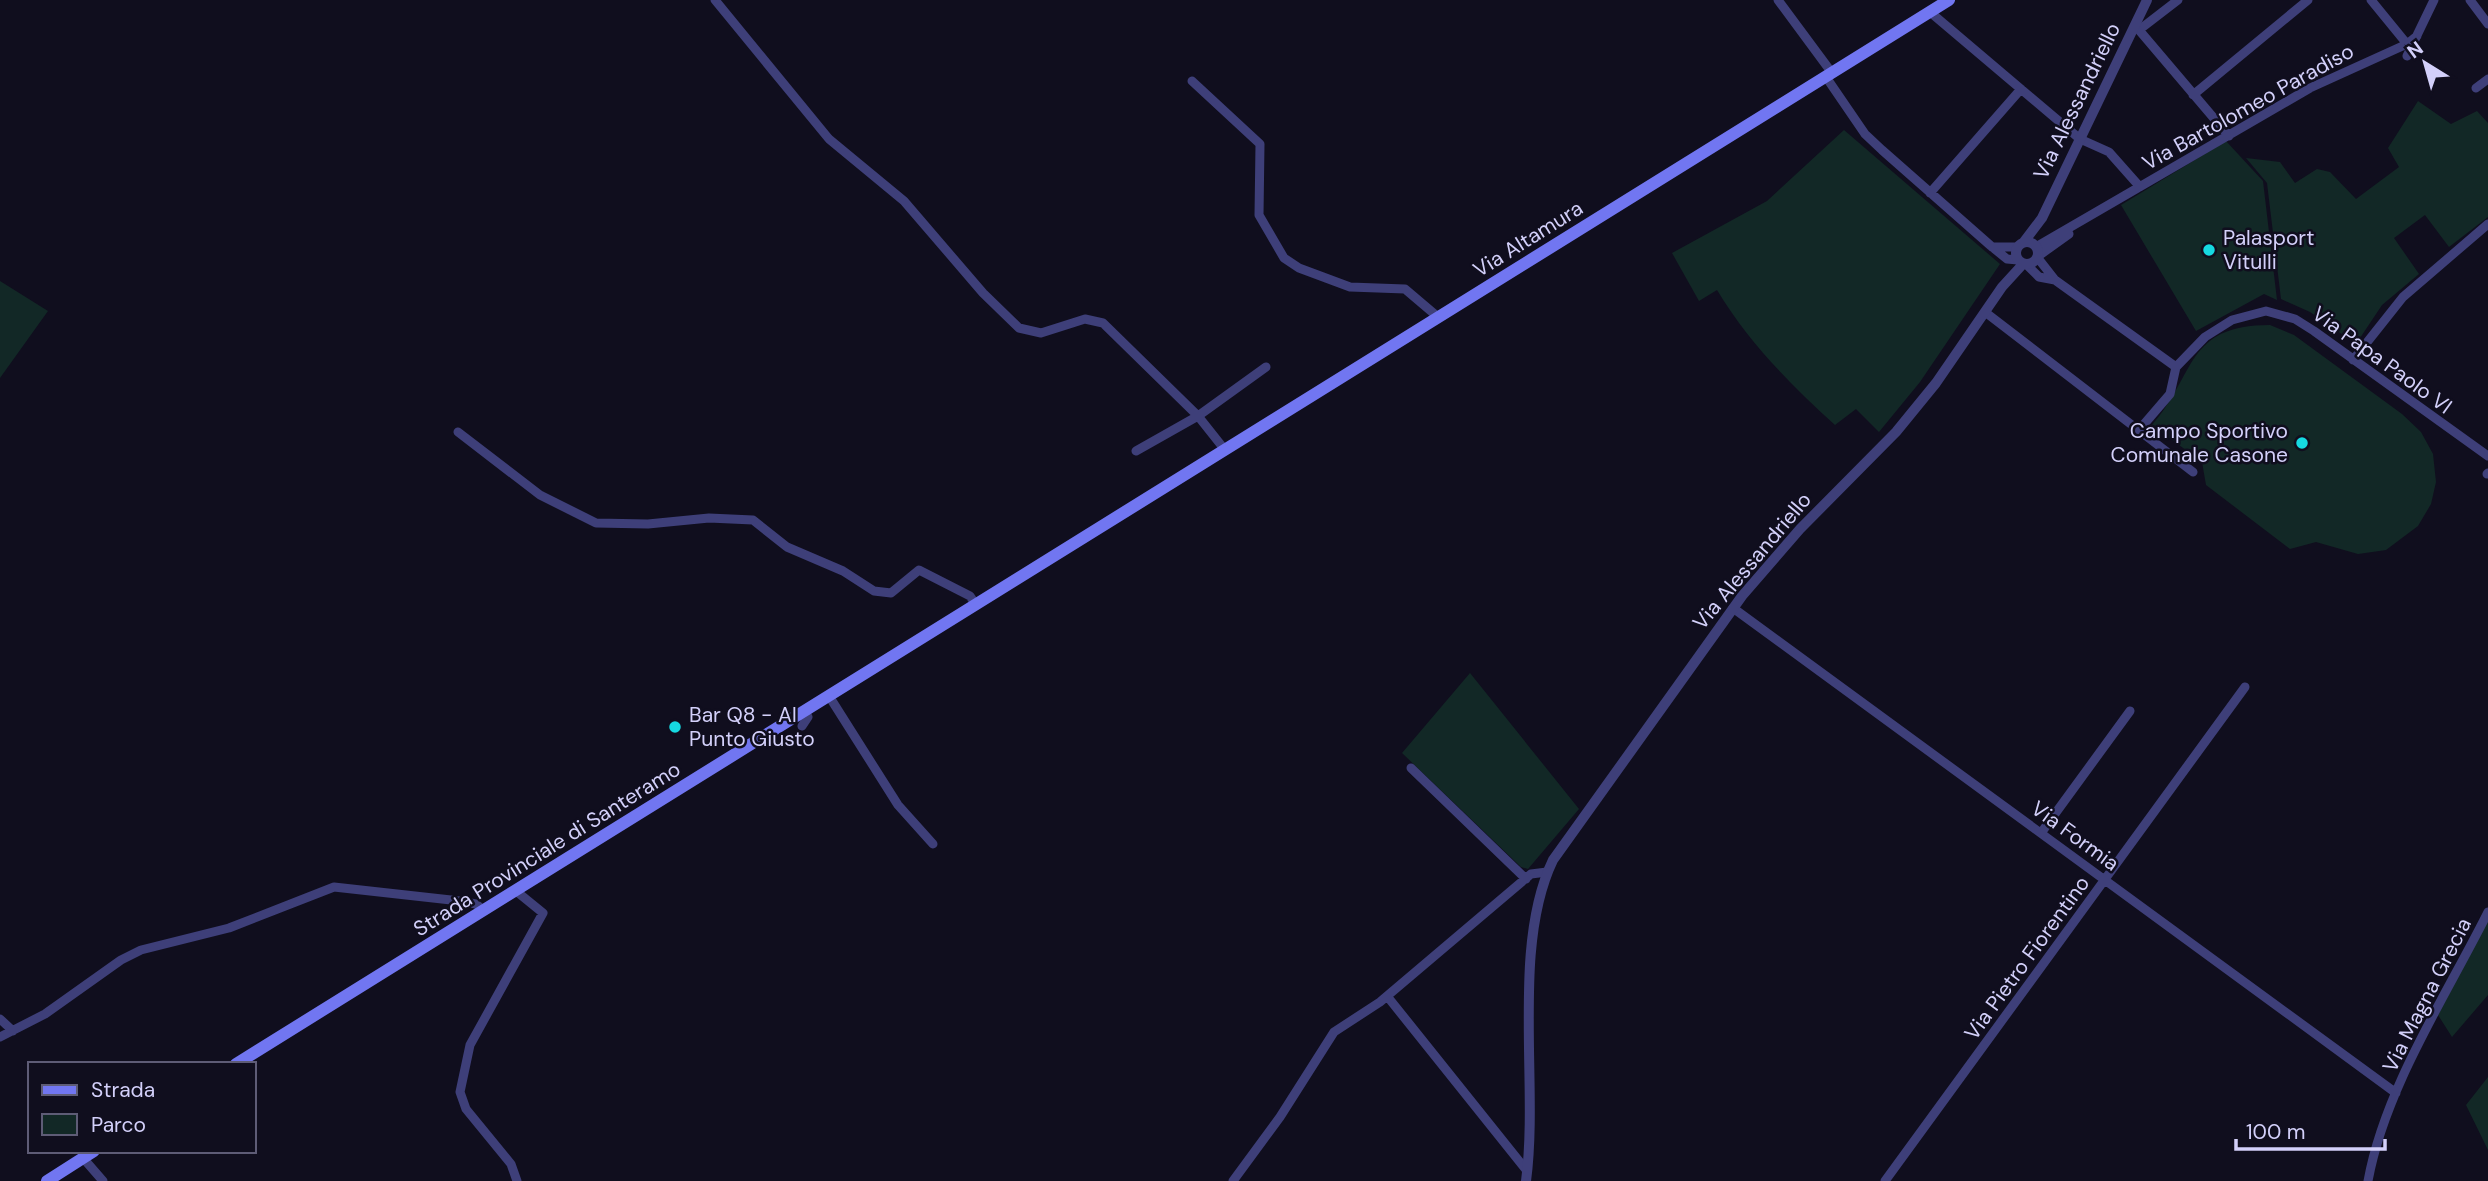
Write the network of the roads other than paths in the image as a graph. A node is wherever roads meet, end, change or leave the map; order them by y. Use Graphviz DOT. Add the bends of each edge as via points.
graph roads {
  1 [pos="715,0"];
  2 [pos="1778,0"];
  3 [pos="1949,0"];
  4 [pos="2147,0"];
  5 [pos="2178,0"];
  6 [pos="2308,0"];
  7 [pos="2371,0"];
  8 [pos="2434,0"];
  9 [pos="2470,0"];
  10 [pos="1930,12"];
  11 [pos="2488,24"];
  12 [pos="2137,29"];
  13 [pos="2417,36"];
  14 [pos="2407,44"];
  15 [pos="2407,56"];
  16 [pos="1829,75"];
  17 [pos="2488,79"];
  18 [pos="1192,81"];
  19 [pos="2476,88"];
  20 [pos="2021,89"];
  21 [pos="2193,94"];
  22 [pos="2228,136"];
  23 [pos="2080,139"];
  24 [pos="2140,187"];
  25 [pos="1930,192"];
  26 [pos="2042,218"];
  27 [pos="2488,225"];
  28 [pos="2021,245"];
  29 [pos="1991,246"];
  30 [pos="2036,252"];
  31 [pos="2022,263"];
  32 [pos="2055,279"];
  33 [pos="1985,313"];
  34 [pos="1438,317"];
  35 [pos="2353,360"];
  36 [pos="1266,367"];
  37 [pos="2176,367"];
  38 [pos="1198,416"];
  39 [pos="2139,430"];
  40 [pos="458,432"];
  41 [pos="1225,450"];
  42 [pos="1136,451"];
  43 [pos="2488,456"];
  44 [pos="2193,472"];
  45 [pos="1128,511"];
  46 [pos="976,605"];
  47 [pos="1733,608"];
  48 [pos="2245,688"];
  49 [pos="829,696"];
  50 [pos="805,711"];
  51 [pos="2130,711"];
  52 [pos="802,726"];
  53 [pos="1411,768"];
  54 [pos="2042,833"];
  55 [pos="933,844"];
  56 [pos="1547,872"];
  57 [pos="1526,878"];
  58 [pos="2106,880"];
  59 [pos="516,891"];
  60 [pos="484,911"];
  61 [pos="2488,912"];
  62 [pos="1387,996"];
  63 [pos="0,1020"];
  64 [pos="13,1031"];
  65 [pos="0,1037"];
  66 [pos="239,1062"];
  67 [pos="2396,1093"];
  68 [pos="89,1155"];
  69 [pos="1526,1176"];
  70 [pos="47,1181"];
  71 [pos="103,1181"];
  72 [pos="517,1181"];
  73 [pos="1233,1181"];
  74 [pos="1885,1181"];
  75 [pos="2368,1181"];
  1 -- 38 [label="street" via="829,139 904,201 1018,328 1041,333 1085,319 1104,323"];
  2 -- 16 [label="street"];
  3 -- 10 [label="main road, Via Altamura"];
  4 -- 12 [label="street, Via Alessandriello"];
  5 -- 12 [label="street"];
  6 -- 21 [label="street"];
  7 -- 14 [label="street"];
  8 -- 13 [label="street"];
  9 -- 11 [label="street"];
  10 -- 16 [label="main road, Via Altamura"];
  10 -- 20 [label="street"];
  12 -- 21 [label="street"];
  12 -- 23 [label="street, Via Alessandriello"];
  13 -- 14 [label="street, Via Bartolomeo Paradiso"];
  13 -- 15 [label="street"];
  14 -- 22 [label="street, Via Bartolomeo Paradiso" via="2310,89"];
  16 -- 25 [label="street" via="1865,134"];
  16 -- 34 [label="main road, Via Altamura"];
  17 -- 19 [label="street"];
  18 -- 34 [label="street" via="1260,144 1259,215 1284,258 1350,287 1405,289"];
  20 -- 23 [label="street"];
  20 -- 25 [label="street"];
  21 -- 22 [label="street"];
  22 -- 24 [label="street, Via Bartolomeo Paradiso"];
  23 -- 24 [label="street" via="2109,152"];
  23 -- 26 [label="street, Via Alessandriello"];
  24 -- 30 [label="street, Via Bartolomeo Paradiso"];
  25 -- 29 [label="street"];
  26 -- 28 [label="street, Via Alessandriello"];
  26 -- 30 [label="street, Via Alessandriello"];
  27 -- 35 [label="street" via="2403,297"];
  28 -- 29 [label="street"];
  28 -- 30 [label="street"];
  28 -- 31 [label="street"];
  29 -- 31 [label="street" via="2007,259"];
  30 -- 31 [label="street, Via Alessandriello"];
  30 -- 32 [label="street"];
  31 -- 32 [label="street" via="2039,277"];
  31 -- 33 [label="street, Via Alessandriello" via="2007,272"];
  32 -- 37 [label="street"];
  33 -- 39 [label="street"];
  33 -- 47 [label="street, Via Alessandriello" via="1896,432 1780,550"];
  34 -- 41 [label="main road, Via Altamura"];
  35 -- 37 [label="street, Via Papa Paolo VI" via="2295,319 2266,311 2250,313 2216,330"];
  35 -- 43 [label="street, Via Papa Paolo VI"];
  36 -- 38 [label="street"];
  37 -- 39 [label="street, Via Papa Paolo VI" via="2170,394"];
  38 -- 41 [label="street"];
  38 -- 42 [label="street"];
  39 -- 44 [label="street"];
  40 -- 46 [label="street" via="540,495 596,523 753,520 786,547 843,571 874,591 891,593 919,570 970,596"];
  41 -- 45 [label="main road, Via Altamura"];
  45 -- 46 [label="main road, Strada Provinciale di Santeramo"];
  46 -- 49 [label="main road, Strada Provinciale di Santeramo"];
  47 -- 54 [label="street, Via Formia"];
  47 -- 56 [label="street, Via Alessandriello"];
  48 -- 58 [label="street, Via Pietro Fiorentino"];
  49 -- 50 [label="main road, Strada Provinciale di Santeramo"];
  49 -- 55 [label="street" via="898,805"];
  50 -- 52 [label="street" via="808,717"];
  50 -- 59 [label="main road, Strada Provinciale di Santeramo"];
  51 -- 54 [label="street"];
  53 -- 57 [label="street"];
  54 -- 58 [label="street, Via Formia"];
  56 -- 57 [label="street"];
  56 -- 69 [label="street, Via Alessandriello" via="1531,983"];
  57 -- 62 [label="street"];
  58 -- 67 [label="street, Via Formia"];
  58 -- 74 [label="street, Via Pietro Fiorentino"];
  59 -- 60 [label="main road, Strada Provinciale di Santeramo"];
  59 -- 72 [label="street" via="543,914 470,1045 460,1092 466,1108 511,1164"];
  60 -- 64 [label="street" via="460,901 334,887 229,928 141,950"];
  60 -- 66 [label="main road, Strada Provinciale di Santeramo"];
  61 -- 67 [label="street, Via Magna Grecia"];
  62 -- 69 [label="street"];
  62 -- 73 [label="street" via="1327,1040 1280,1117"];
  63 -- 64 [label="street"];
  64 -- 65 [label="street"];
  67 -- 75 [label="street, Via Magna Grecia" via="2374,1150"];
  68 -- 70 [label="main road"];
  68 -- 71 [label="street" via="90,1169"];
}
